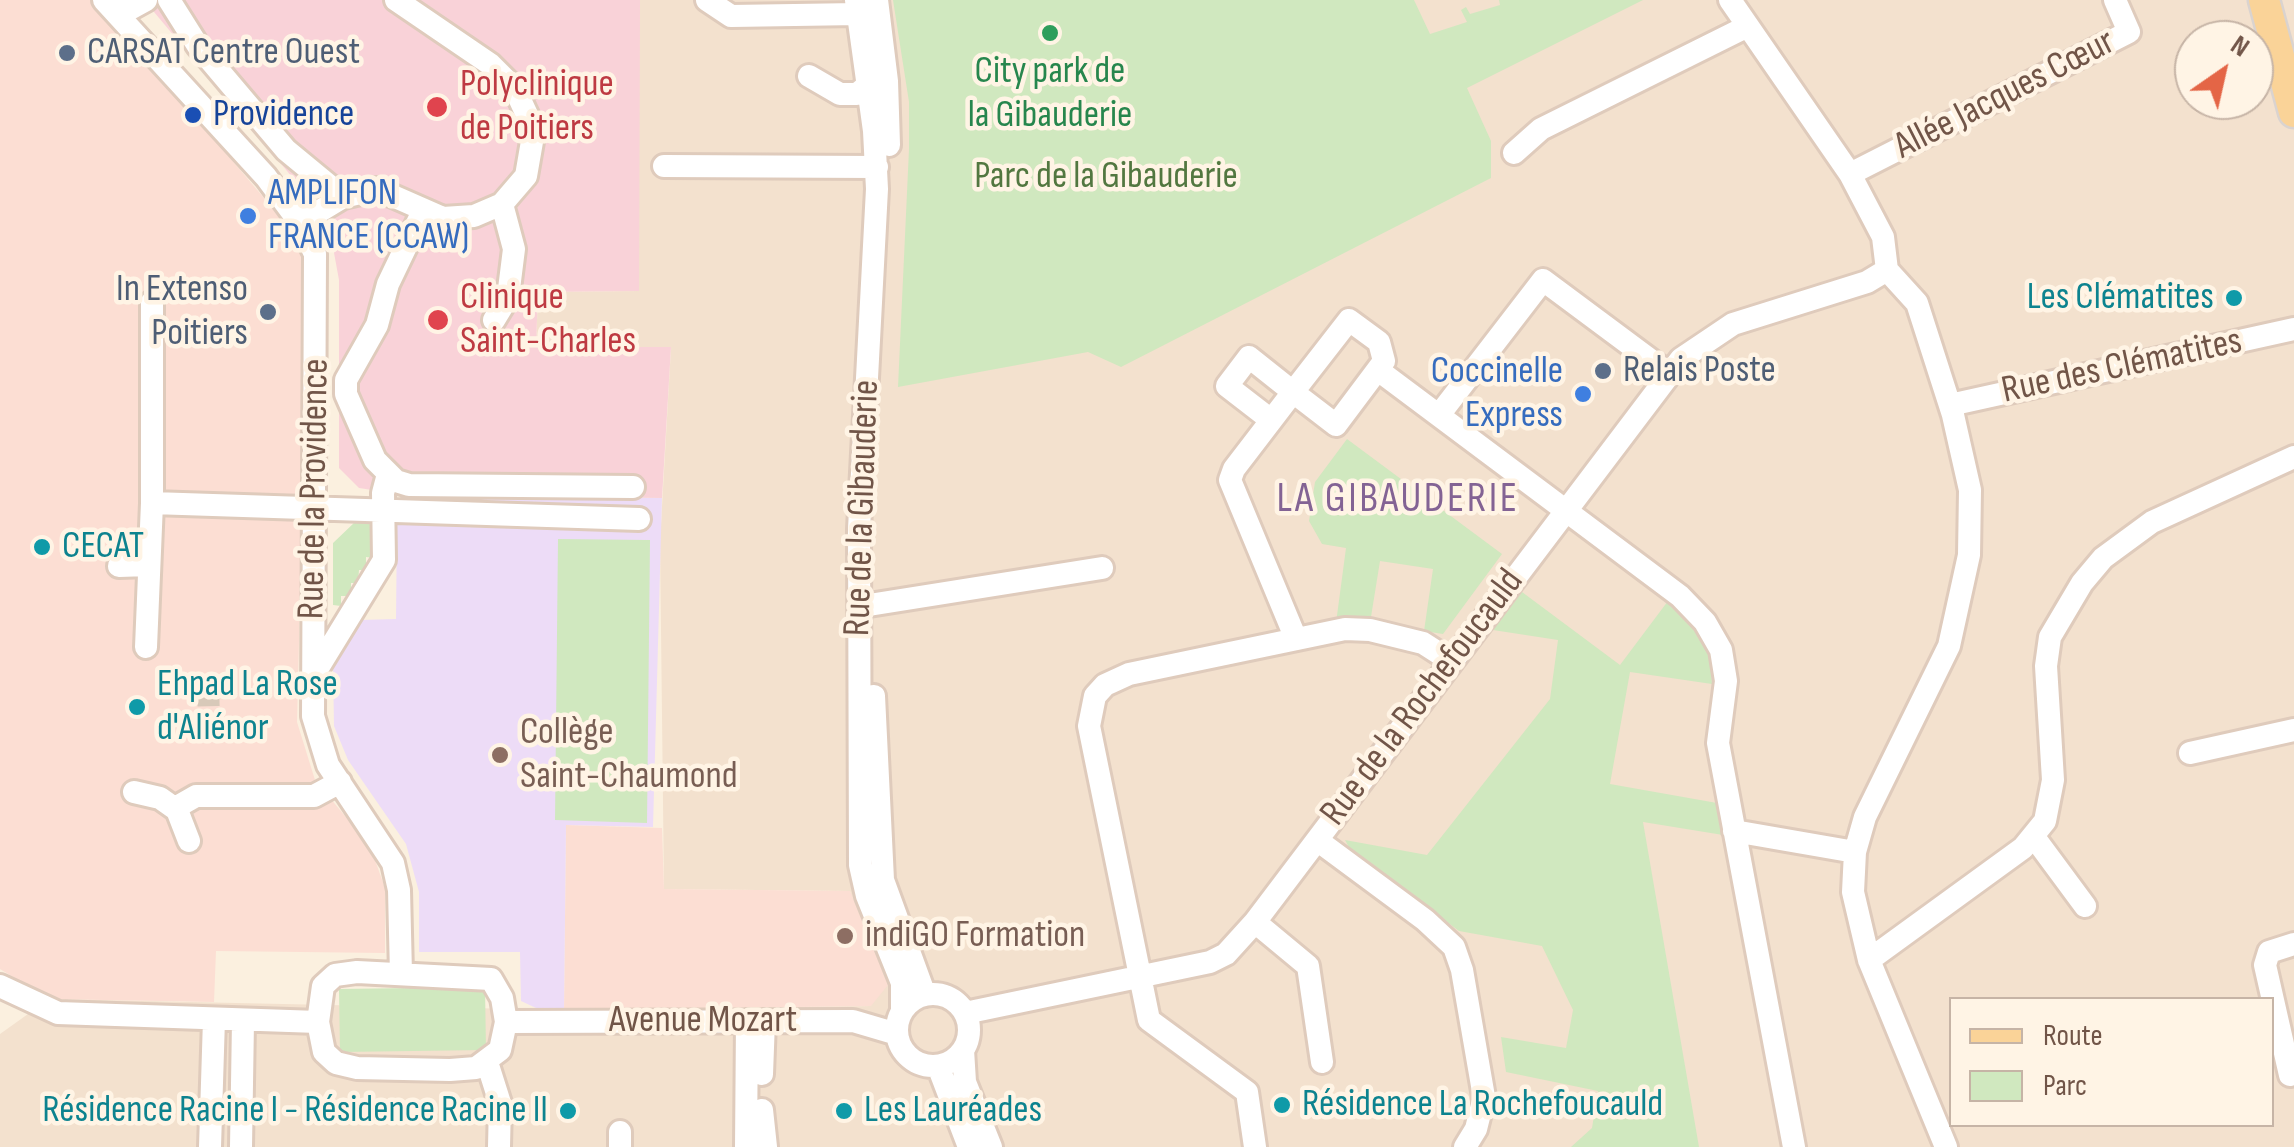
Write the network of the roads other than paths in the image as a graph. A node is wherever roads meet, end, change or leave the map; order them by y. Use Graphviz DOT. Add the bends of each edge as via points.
graph roads {
  1 [pos="104,0"];
  2 [pos="169,0"];
  3 [pos="396,0"];
  4 [pos="707,0"];
  5 [pos="1730,0"];
  6 [pos="2116,0"];
  7 [pos="2264,0"];
  8 [pos="132,2"];
  9 [pos="863,5"];
  10 [pos="1748,26"];
  11 [pos="810,76"];
  12 [pos="868,84"];
  13 [pos="2294,112"];
  14 [pos="220,138"];
  15 [pos="1514,153"];
  16 [pos="664,166"];
  17 [pos="876,167"];
  18 [pos="1850,174"];
  19 [pos="342,196"];
  20 [pos="502,204"];
  21 [pos="422,211"];
  22 [pos="300,223"];
  23 [pos="1887,270"];
  24 [pos="152,302"];
  25 [pos="494,320"];
  26 [pos="2294,329"];
  27 [pos="1378,370"];
  28 [pos="1668,373"];
  29 [pos="1293,392"];
  30 [pos="1950,406"];
  31 [pos="1439,415"];
  32 [pos="1271,420"];
  33 [pos="2294,457"];
  34 [pos="388,474"];
  35 [pos="633,487"];
  36 [pos="152,503"];
  37 [pos="315,506"];
  38 [pos="383,508"];
  39 [pos="1565,510"];
  40 [pos="638,519"];
  41 [pos="148,565"];
  42 [pos="119,566"];
  43 [pos="1102,568"];
  44 [pos="869,605"];
  45 [pos="147,636"];
  46 [pos="1296,639"];
  47 [pos="1450,662"];
  48 [pos="313,676"];
  49 [pos="2294,730"];
  50 [pos="2190,753"];
  51 [pos="340,782"];
  52 [pos="134,792"];
  53 [pos="175,808"];
  54 [pos="1734,831"];
  55 [pos="2034,837"];
  56 [pos="189,840"];
  57 [pos="1317,840"];
  58 [pos="1855,852"];
  59 [pos="2085,906"];
  60 [pos="1255,922"];
  61 [pos="2294,944"];
  62 [pos="1869,960"];
  63 [pos="401,974"];
  64 [pos="1141,976"];
  65 [pos="3,989"];
  66 [pos="925,995"];
  67 [pos="2271,997"];
  68 [pos="965,1012"];
  69 [pos="2274,1014"];
  70 [pos="214,1019"];
  71 [pos="243,1021"];
  72 [pos="756,1021"];
  73 [pos="318,1022"];
  74 [pos="506,1022"];
  75 [pos="900,1022"];
  76 [pos="964,1050"];
  77 [pos="487,1062"];
  78 [pos="1322,1062"];
  79 [pos="938,1066"];
  80 [pos="762,1074"];
  81 [pos="2285,1075"];
  82 [pos="762,1110"];
  83 [pos="1944,1131"];
  84 [pos="210,1147"];
  85 [pos="240,1147"];
  86 [pos="500,1147"];
  87 [pos="746,1147"];
  88 [pos="766,1147"];
  89 [pos="969,1147"];
  90 [pos="992,1147"];
  91 [pos="1255,1147"];
  92 [pos="1464,1147"];
  93 [pos="1794,1147"];
  1 -- 14 [label="street, Rue de la Providence"];
  2 -- 19 [label="street" via="198,46 286,150"];
  3 -- 20 [label="street" via="500,71 527,108 532,156 521,185"];
  4 -- 9 [label="street" via="731,16"];
  5 -- 10 [label="street"];
  6 -- 18 [label="street, Allée Jacques Cœur" via="2130,32"];
  7 -- 13 [label="main road"];
  8 -- 14 [label="street, Rue de la Providence"];
  9 -- 12 [label="street, Rue de la Gibauderie"];
  9 -- 44 [label="street, Rue de la Gibauderie" via="887,81 889,150"];
  10 -- 15 [label="street" via="1541,129"];
  10 -- 18 [label="street"];
  11 -- 12 [label="street" via="840,94 858,94"];
  12 -- 17 [label="street, Rue de la Gibauderie"];
  14 -- 22 [label="street, Rue de la Providence"];
  16 -- 17 [label="street"];
  17 -- 75 [label="street, Rue de la Gibauderie" via="858,528 860,864 902,984"];
  18 -- 23 [label="street" via="1882,236"];
  19 -- 21 [label="street" via="377,189"];
  19 -- 22 [label="street"];
  20 -- 21 [label="street" via="455,218"];
  20 -- 25 [label="street" via="514,249 508,297"];
  21 -- 34 [label="street" via="345,387 368,449"];
  22 -- 37 [label="street, Rue de la Providence" via="316,263"];
  23 -- 28 [label="street, Rue de la Rochefoucauld" via="1733,324"];
  23 -- 30 [label="street" via="1917,303"];
  24 -- 36 [label="street"];
  26 -- 30 [label="street, Rue des Clématites"];
  27 -- 29 [label="street" via="1336,425"];
  27 -- 29 [label="street" via="1384,350 1349,320"];
  27 -- 31 [label="street"];
  28 -- 31 [label="street" via="1542,280"];
  28 -- 39 [label="street, Rue de la Rochefoucauld"];
  29 -- 32 [label="street"];
  29 -- 32 [label="street" via="1249,357 1227,386"];
  30 -- 58 [label="street" via="1971,506 1960,606 1949,646 1876,790"];
  31 -- 39 [label="street"];
  32 -- 46 [label="street" via="1230,480"];
  33 -- 55 [label="street" via="2152,522 2103,558 2062,609 2046,666 2052,800"];
  34 -- 35 [label="street" via="410,485"];
  34 -- 38 [label="street"];
  36 -- 37 [label="street"];
  36 -- 41 [label="street"];
  37 -- 38 [label="street"];
  37 -- 48 [label="street, Rue de la Providence"];
  38 -- 40 [label="street"];
  38 -- 48 [label="street" via="384,560"];
  39 -- 47 [label="street, Rue de la Rochefoucauld"];
  39 -- 54 [label="street" via="1680,596 1721,650 1726,681 1718,743"];
  41 -- 42 [label="street"];
  41 -- 45 [label="street"];
  43 -- 44 [label="street"];
  44 -- 66 [label="street, Rue de la Gibauderie" via="884,880"];
  46 -- 47 [label="street" via="1359,628 1423,643"];
  46 -- 64 [label="street" via="1129,674 1095,696 1089,726"];
  47 -- 57 [label="street, Rue de la Rochefoucauld"];
  48 -- 51 [label="street, Rue de la Providence" via="316,732"];
  49 -- 50 [label="street"];
  51 -- 53 [label="street" via="314,796 196,796"];
  51 -- 63 [label="street, Rue de la Providence" via="396,875"];
  52 -- 53 [label="street"];
  53 -- 56 [label="street"];
  54 -- 58 [label="street"];
  54 -- 93 [label="street"];
  55 -- 59 [label="street"];
  55 -- 62 [label="street"];
  57 -- 60 [label="street, Rue de la Rochefoucauld"];
  57 -- 92 [label="street" via="1454,947 1484,1097"];
  58 -- 62 [label="street" via="1853,892"];
  60 -- 64 [label="street, Rue de la Rochefoucauld" via="1210,962"];
  60 -- 78 [label="street" via="1308,966"];
  61 -- 67 [label="street" via="2269,952"];
  62 -- 83 [label="street"];
  63 -- 73 [label="street" via="335,975 323,986"];
  63 -- 74 [label="street" via="490,980"];
  64 -- 68 [label="street, Rue de la Rochefoucauld"];
  64 -- 91 [label="street" via="1150,1029 1247,1092"];
  65 -- 70 [label="street" via="58,1013"];
  66 -- 68 [label="street" via="948,997"];
  66 -- 75 [label="street"];
  68 -- 76 [label="street"];
  69 -- 81 [label="street"];
  70 -- 71 [label="street"];
  70 -- 84 [label="street"];
  71 -- 73 [label="street"];
  71 -- 85 [label="street"];
  72 -- 74 [label="street, Avenue Mozart"];
  72 -- 75 [label="street, Avenue Mozart"];
  72 -- 80 [label="street"];
  72 -- 87 [label="street"];
  73 -- 77 [label="street" via="324,1052 357,1068 450,1070"];
  74 -- 77 [label="street" via="500,1050"];
  75 -- 79 [label="street" via="900,1045 916,1062"];
  76 -- 79 [label="street"];
  76 -- 90 [label="street" via="965,1082"];
  77 -- 86 [label="street" via="500,1103"];
  79 -- 89 [label="street"];
  82 -- 88 [label="street"];
}
